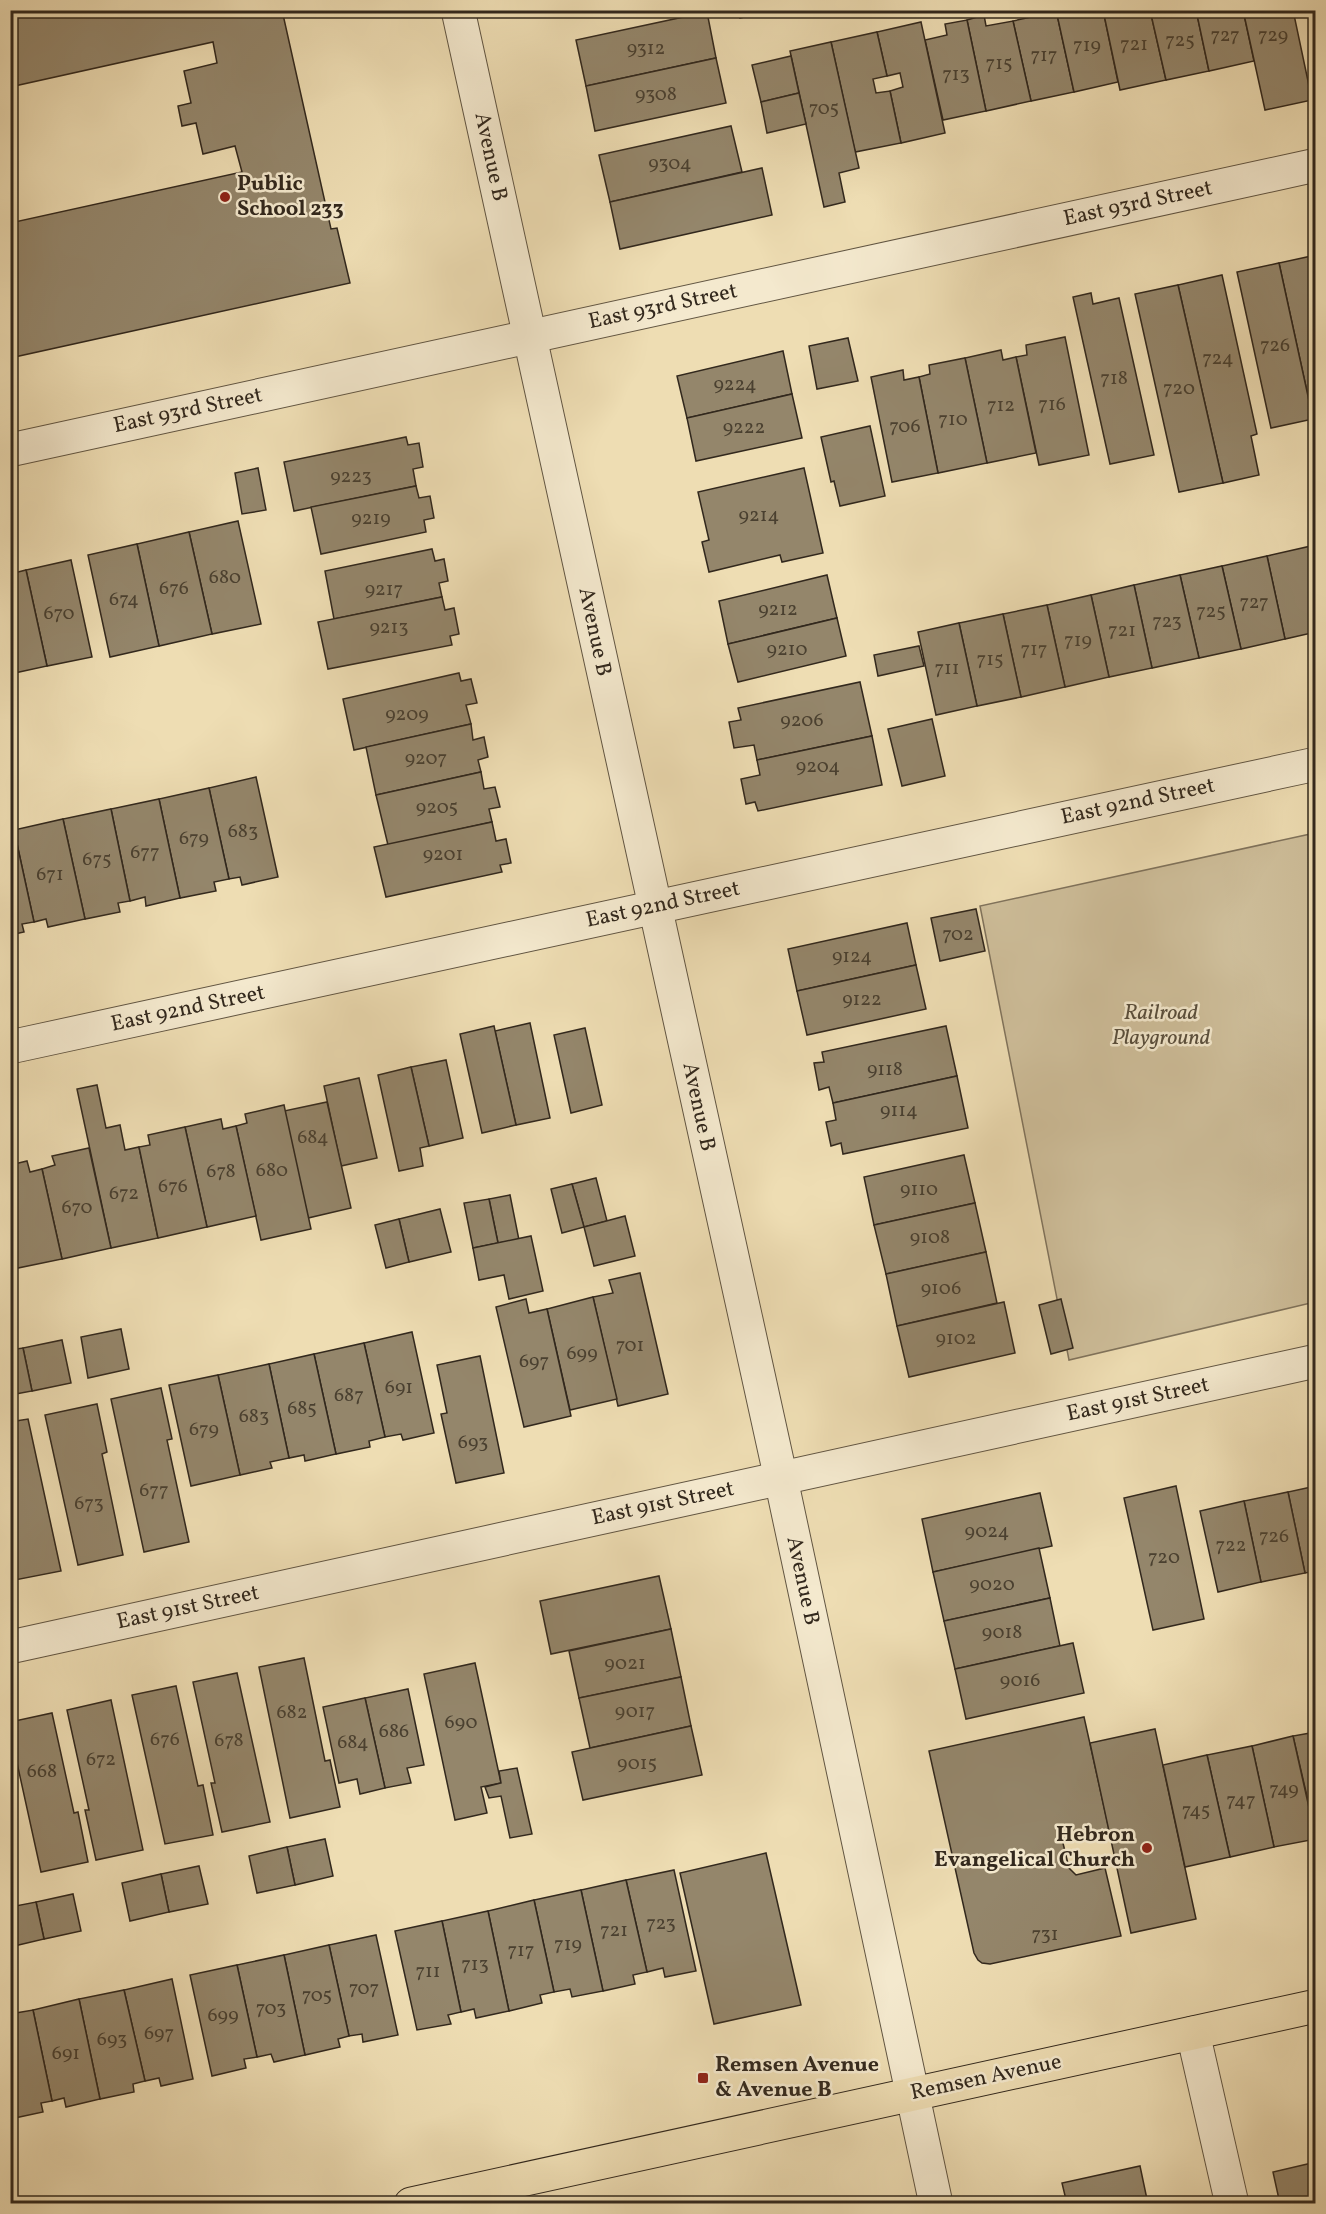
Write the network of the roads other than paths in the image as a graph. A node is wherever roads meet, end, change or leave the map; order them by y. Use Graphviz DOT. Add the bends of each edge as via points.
graph roads {
  1 [pos="458,10"];
  2 [pos="1316,165"];
  3 [pos="530,337"];
  4 [pos="10,450"];
  5 [pos="1316,764"];
  6 [pos="654,907"];
  7 [pos="10,1047"];
  8 [pos="1316,1361"];
  9 [pos="781,1479"];
  10 [pos="10,1647"];
  11 [pos="1316,2006"];
  12 [pos="1193,2033"];
  13 [pos="912,2094"];
  14 [pos="411,2204"];
  15 [pos="936,2204"];
  16 [pos="1232,2204"];
  1 -- 3 [label="street, Avenue B"];
  2 -- 3 [label="street, East 93rd Street"];
  3 -- 4 [label="street, East 93rd Street"];
  3 -- 6 [label="street, Avenue B"];
  5 -- 6 [label="street, East 92nd Street"];
  6 -- 7 [label="street, East 92nd Street"];
  6 -- 9 [label="street, Avenue B"];
  8 -- 9 [label="street, East 91st Street"];
  9 -- 10 [label="street, East 91st Street"];
  9 -- 13 [label="street, Avenue B"];
  11 -- 12 [label="main road, Remsen Avenue"];
  12 -- 13 [label="main road, Remsen Avenue"];
  12 -- 16 [label="street"];
  13 -- 14 [label="main road, Remsen Avenue"];
  13 -- 15 [label="street, Avenue B"];
}
